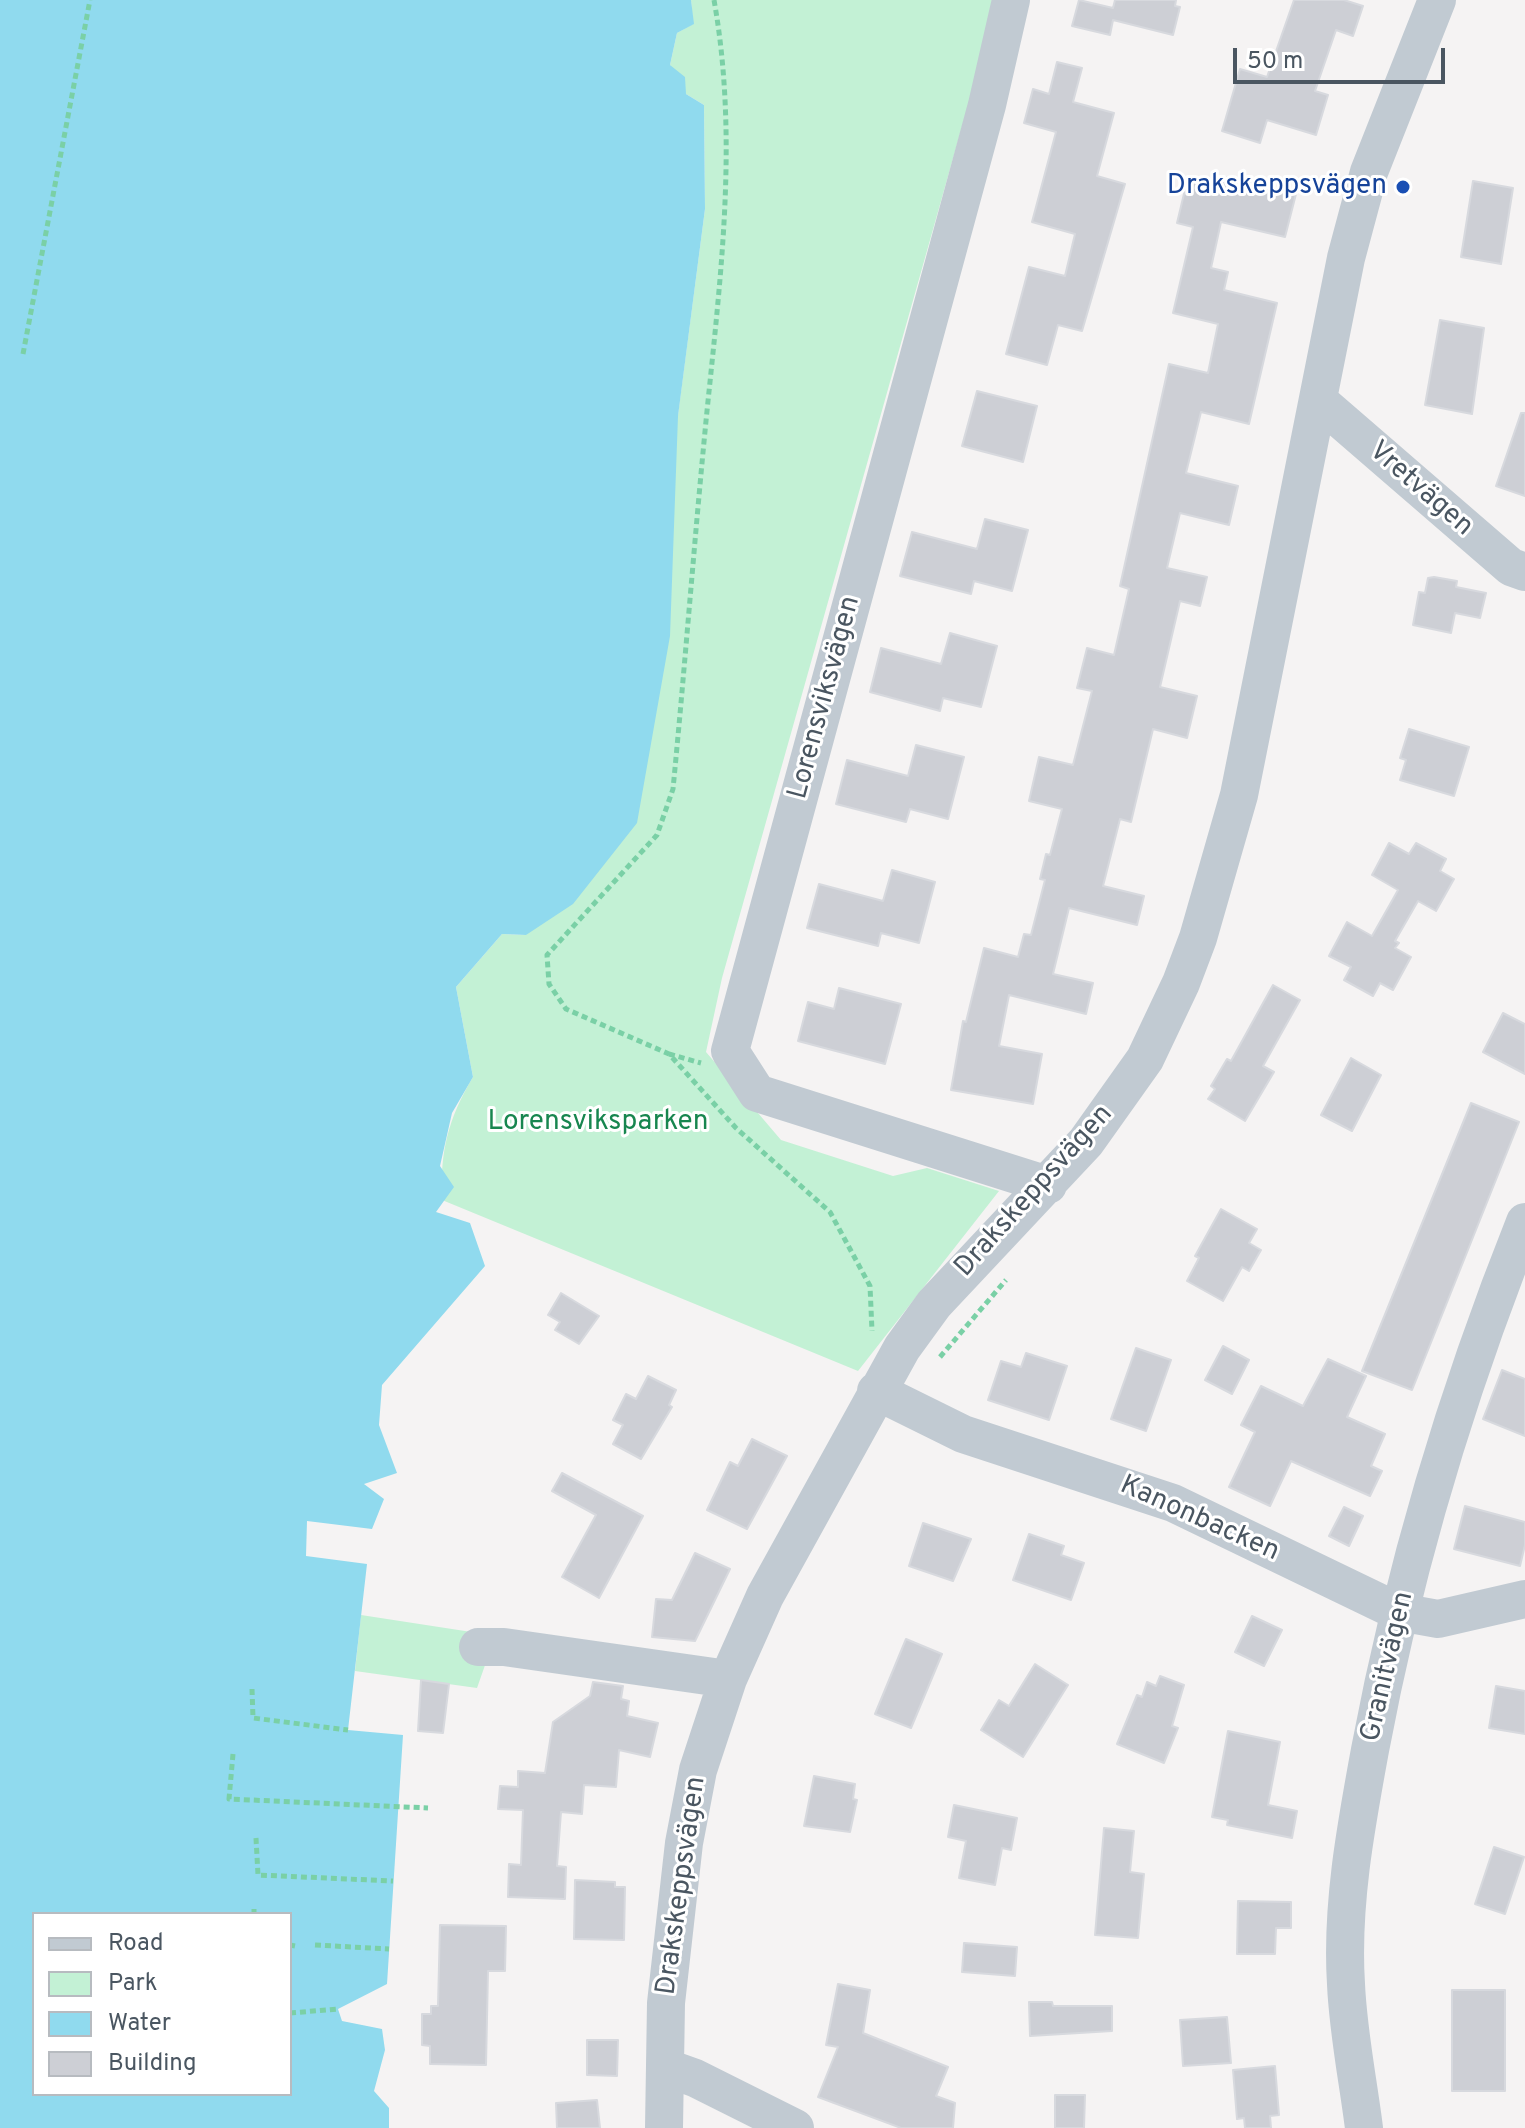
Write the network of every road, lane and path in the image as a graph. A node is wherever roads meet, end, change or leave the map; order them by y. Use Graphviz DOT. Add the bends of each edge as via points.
graph roads {
  1 [pos="90,0"];
  2 [pos="714,0"];
  3 [pos="1011,0"];
  4 [pos="1437,0"];
  5 [pos="23,354"];
  6 [pos="1319,401"];
  7 [pos="1525,572"];
  8 [pos="1048,1185"];
  9 [pos="1525,1222"];
  10 [pos="1013,1272"];
  11 [pos="888,1398"];
  12 [pos="1525,1599"];
  13 [pos="1399,1612"];
  14 [pos="478,1647"];
  15 [pos="728,1679"];
  16 [pos="252,1689"];
  17 [pos="348,1730"];
  18 [pos="233,1754"];
  19 [pos="428,1808"];
  20 [pos="256,1838"];
  21 [pos="393,1881"];
  22 [pos="315,1945"];
  23 [pos="389,1949"];
  24 [pos="338,2009"];
  25 [pos="292,2013"];
  26 [pos="667,2068"];
  27 [pos="664,2128"];
  28 [pos="795,2128"];
  29 [pos="1364,2128"];
  1 -- 5 [label="path"];
  2 -- 11 [label="path" via="726,64 721,272 673,789 657,835 547,955 549,984 566,1009 669,1054 736,1128 830,1212 870,1286"];
  3 -- 8 [label="street, Lorensviksvägen" via="730,1051 757,1093"];
  4 -- 6 [label="street, Drakskeppsvägen" via="1369,172 1344,267"];
  6 -- 7 [label="street, Vretvägen" via="1511,567"];
  6 -- 8 [label="street, Drakskeppsvägen" via="1239,795 1198,938 1145,1059"];
  8 -- 11 [label="street, Drakskeppsvägen" via="934,1304"];
  9 -- 13 [label="street, Granitvägen" via="1477,1343"];
  10 -- 11 [label="path"];
  11 -- 13 [label="street, Kanonbacken" via="963,1434 1173,1503"];
  11 -- 15 [label="street, Drakskeppsvägen" via="765,1596"];
  12 -- 13 [label="street, Kanonbacken" via="1438,1619"];
  13 -- 29 [label="street, Granitvägen" via="1350,1863 1345,1982"];
  14 -- 15 [label="street"];
  15 -- 26 [label="street, Drakskeppsvägen" via="698,1770 684,1843 666,2003"];
  16 -- 17 [label="path" via="253,1718"];
  18 -- 19 [label="path" via="229,1799"];
  20 -- 21 [label="path" via="258,1875"];
  22 -- 23 [label="path"];
  24 -- 25 [label="path"];
  26 -- 27 [label="street, Drakskeppsvägen"];
  26 -- 28 [label="street"];
}
